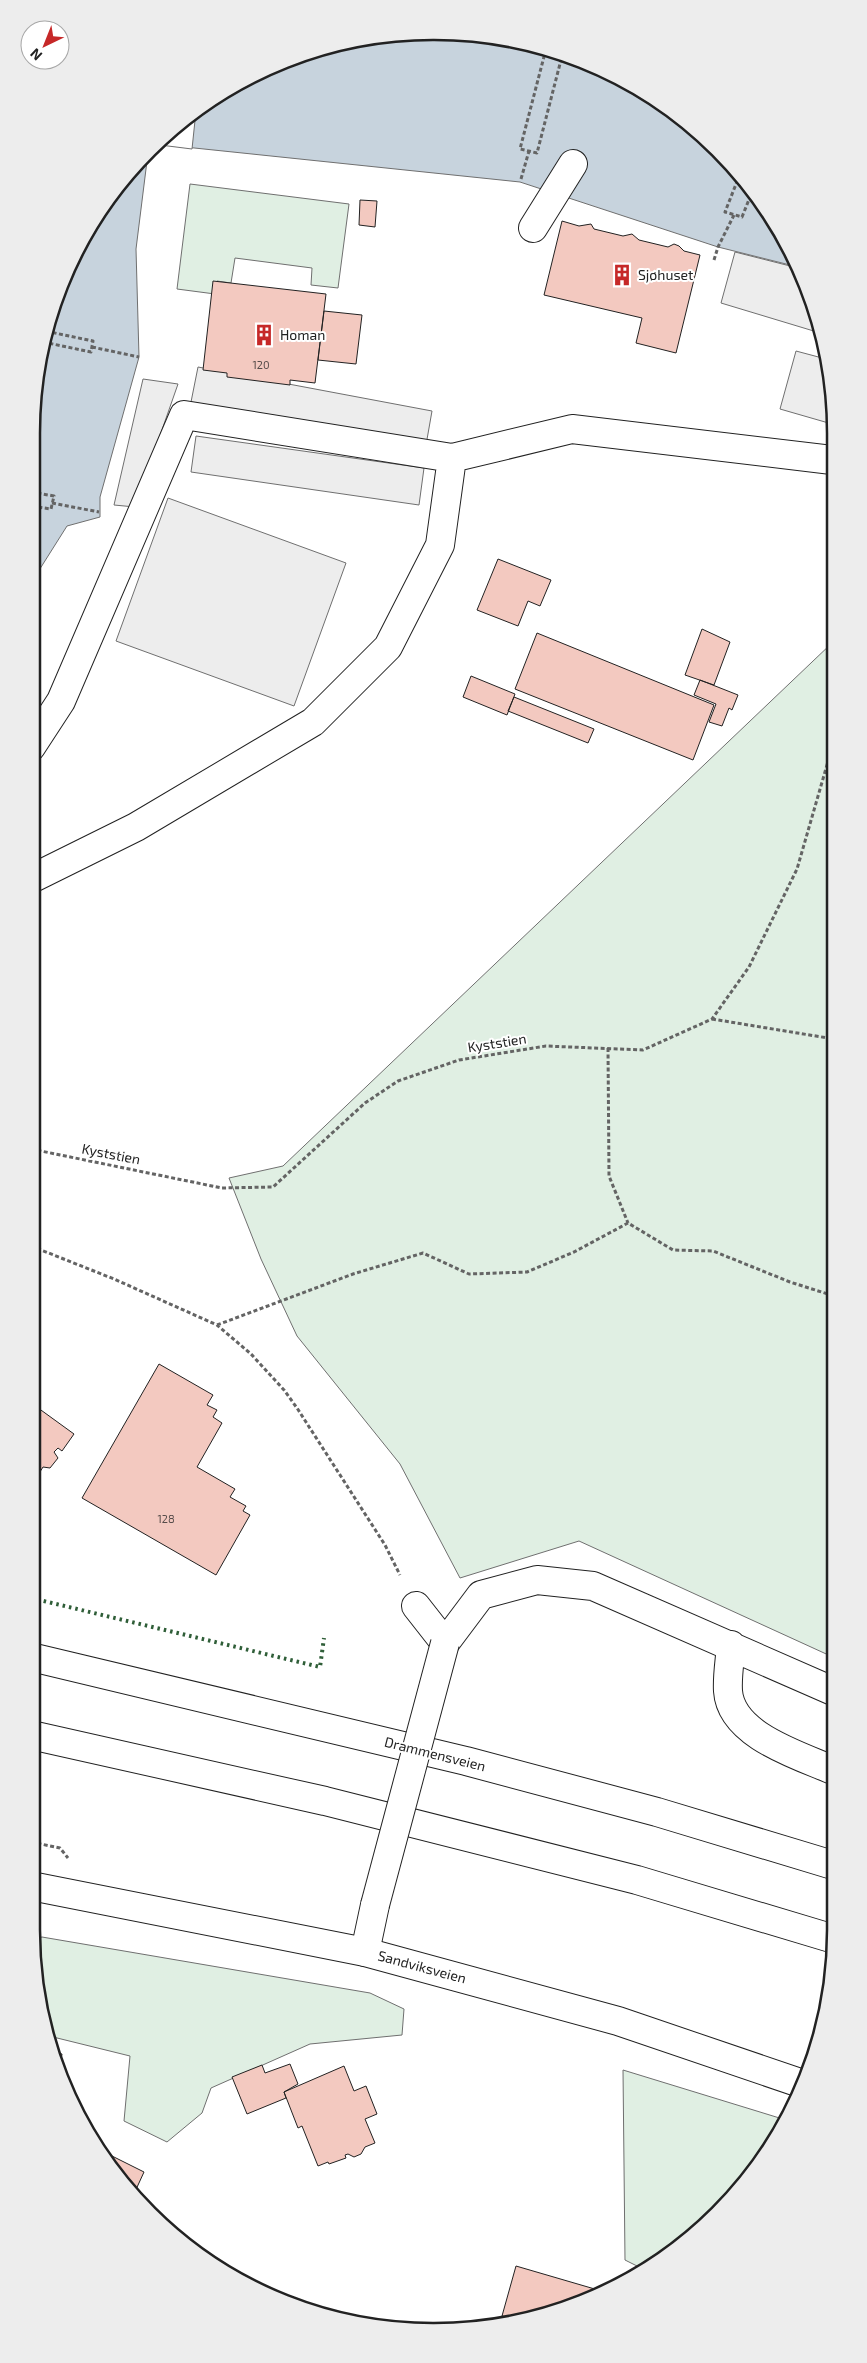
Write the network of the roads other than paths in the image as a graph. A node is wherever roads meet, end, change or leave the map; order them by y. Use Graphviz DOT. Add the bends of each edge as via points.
graph roads {
  1 [pos="573,164"];
  2 [pos="533,228"];
  3 [pos="452,458"];
  4 [pos="827,459"];
  5 [pos="40,733"];
  6 [pos="40,875"];
  7 [pos="416,1606"];
  8 [pos="445,1643"];
  9 [pos="731,1645"];
  10 [pos="40,1660"];
  11 [pos="827,1688"];
  12 [pos="40,1737"];
  13 [pos="827,1768"];
  14 [pos="827,1863"];
  15 [pos="40,1888"];
  16 [pos="827,1937"];
  17 [pos="365,1952"];
  18 [pos="796,2082"];
  1 -- 2 [label="main road"];
  3 -- 4 [label="main road" via="572,429"];
  3 -- 5 [label="main road" via="184,415 61,700"];
  3 -- 6 [label="main road" via="440,545 388,647 313,722 136,827"];
  7 -- 8 [label="main road"];
  8 -- 9 [label="main road" via="481,1595 537,1580 593,1586"];
  8 -- 17 [label="main road, bridge"];
  9 -- 11 [label="main road"];
  9 -- 13 [label="main road" via="728,1693 740,1721 771,1743"];
  10 -- 14 [label="main road, Drammensveien" via="466,1761 657,1812"];
  12 -- 16 [label="main road" via="326,1801 628,1877"];
  15 -- 17 [label="main road, Sandviksveien"];
  17 -- 18 [label="main road, Sandviksveien" via="618,2021"];
}
